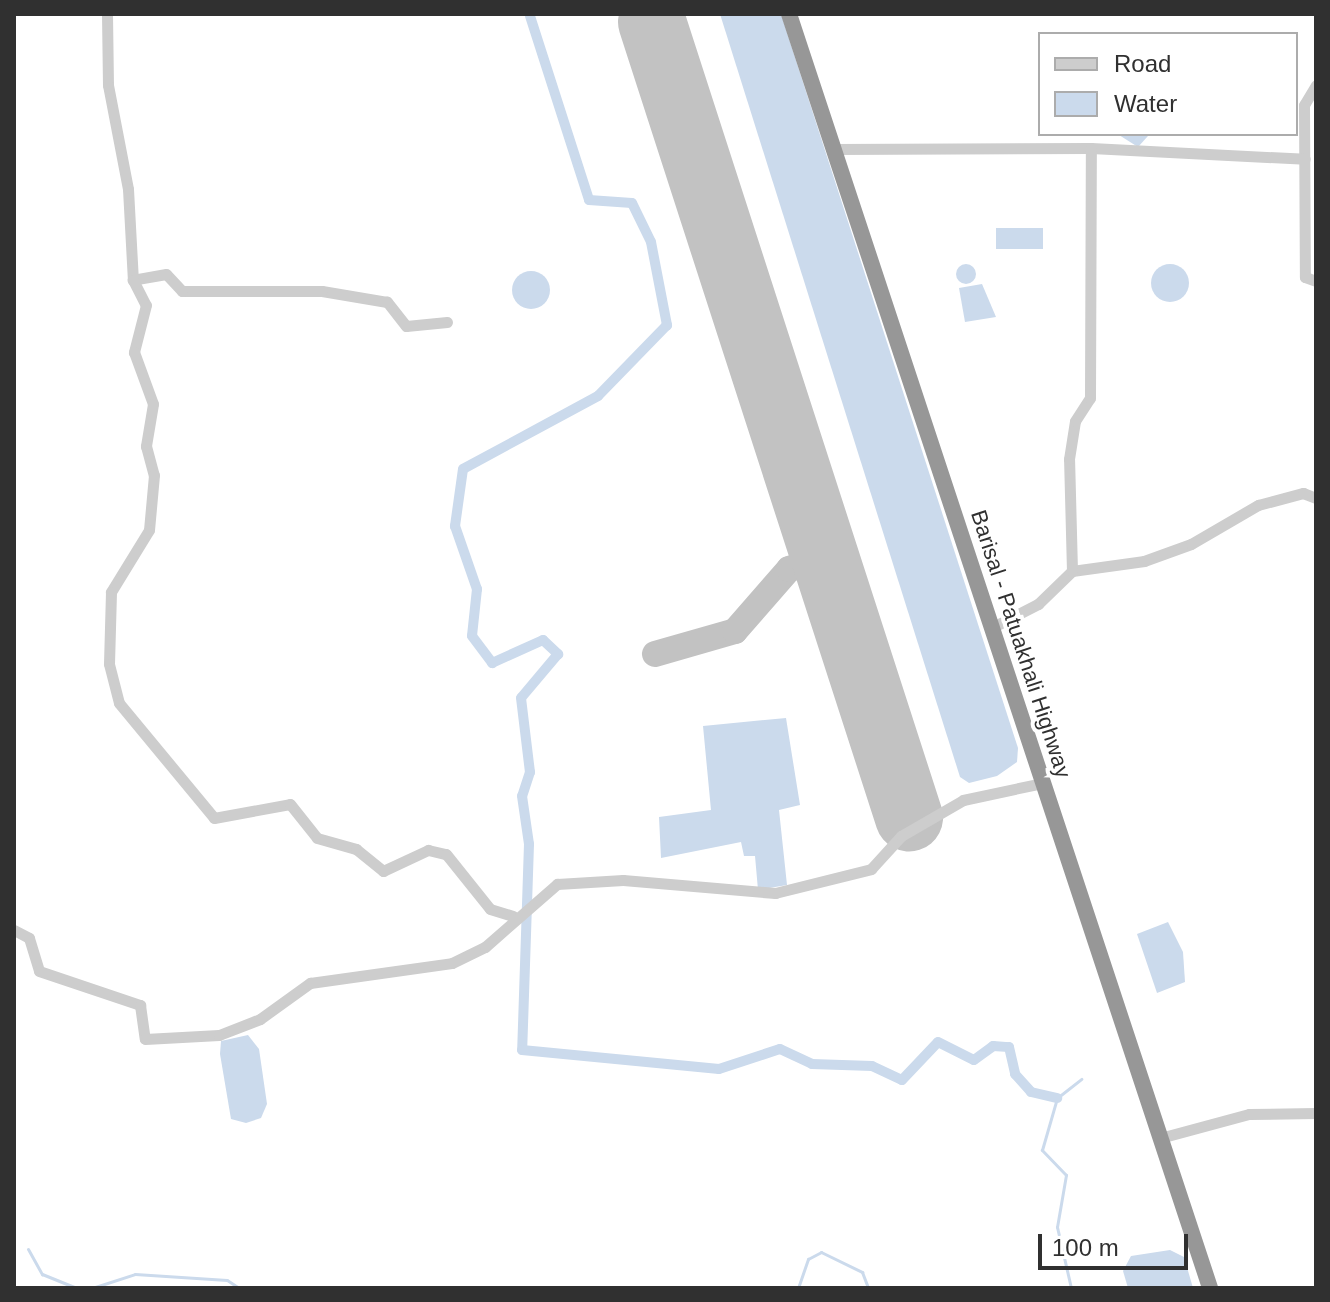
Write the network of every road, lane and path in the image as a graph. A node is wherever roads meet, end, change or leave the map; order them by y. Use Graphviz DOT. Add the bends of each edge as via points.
graph roads {
  1 [pos="107,14"];
  2 [pos="789,14"];
  3 [pos="1316,85"];
  4 [pos="1091,148"];
  5 [pos="833,149"];
  6 [pos="1305,159"];
  7 [pos="133,280"];
  8 [pos="1316,281"];
  9 [pos="447,322"];
  10 [pos="1316,498"];
  11 [pos="1072,571"];
  12 [pos="993,627"];
  13 [pos="1042,783"];
  14 [pos="513,916"];
  15 [pos="14,930"];
  16 [pos="1316,1113"];
  17 [pos="1160,1138"];
  18 [pos="1210,1288"];
  1 -- 7 [label="street" via="108,85 128,189"];
  2 -- 5 [label="highway, Barisal - Patuakhali Highway"];
  3 -- 6 [label="street" via="1304,105"];
  4 -- 5 [label="street"];
  4 -- 6 [label="street"];
  4 -- 11 [label="street" via="1090,398 1075,421 1069,459"];
  5 -- 12 [label="highway, Barisal - Patuakhali Highway"];
  6 -- 8 [label="street" via="1305,277"];
  7 -- 9 [label="street" via="166,274 182,291 322,291 387,302 406,326"];
  7 -- 14 [label="street" via="146,305 134,352 153,404 146,446 154,475 149,530 111,592 105,625 119,703 214,818 290,804 317,838 356,849 383,871 428,850 446,854 490,909"];
  10 -- 11 [label="street" via="1303,493 1258,505 1191,544 1144,561"];
  11 -- 12 [label="street" via="1038,604"];
  12 -- 13 [label="highway, Barisal - Patuakhali Highway"];
  13 -- 14 [label="street" via="1010,784 963,800 901,836 871,869 791,889 729,892 623,880 557,884"];
  13 -- 17 [label="highway, Barisal - Patuakhali Highway"];
  14 -- 15 [label="street" via="485,947 452,963 310,983 260,1019 219,1035 145,1039 140,1005 39,971 29,938"];
  16 -- 17 [label="street" via="1249,1114"];
  17 -- 18 [label="highway, Barisal - Patuakhali Highway"];
}
